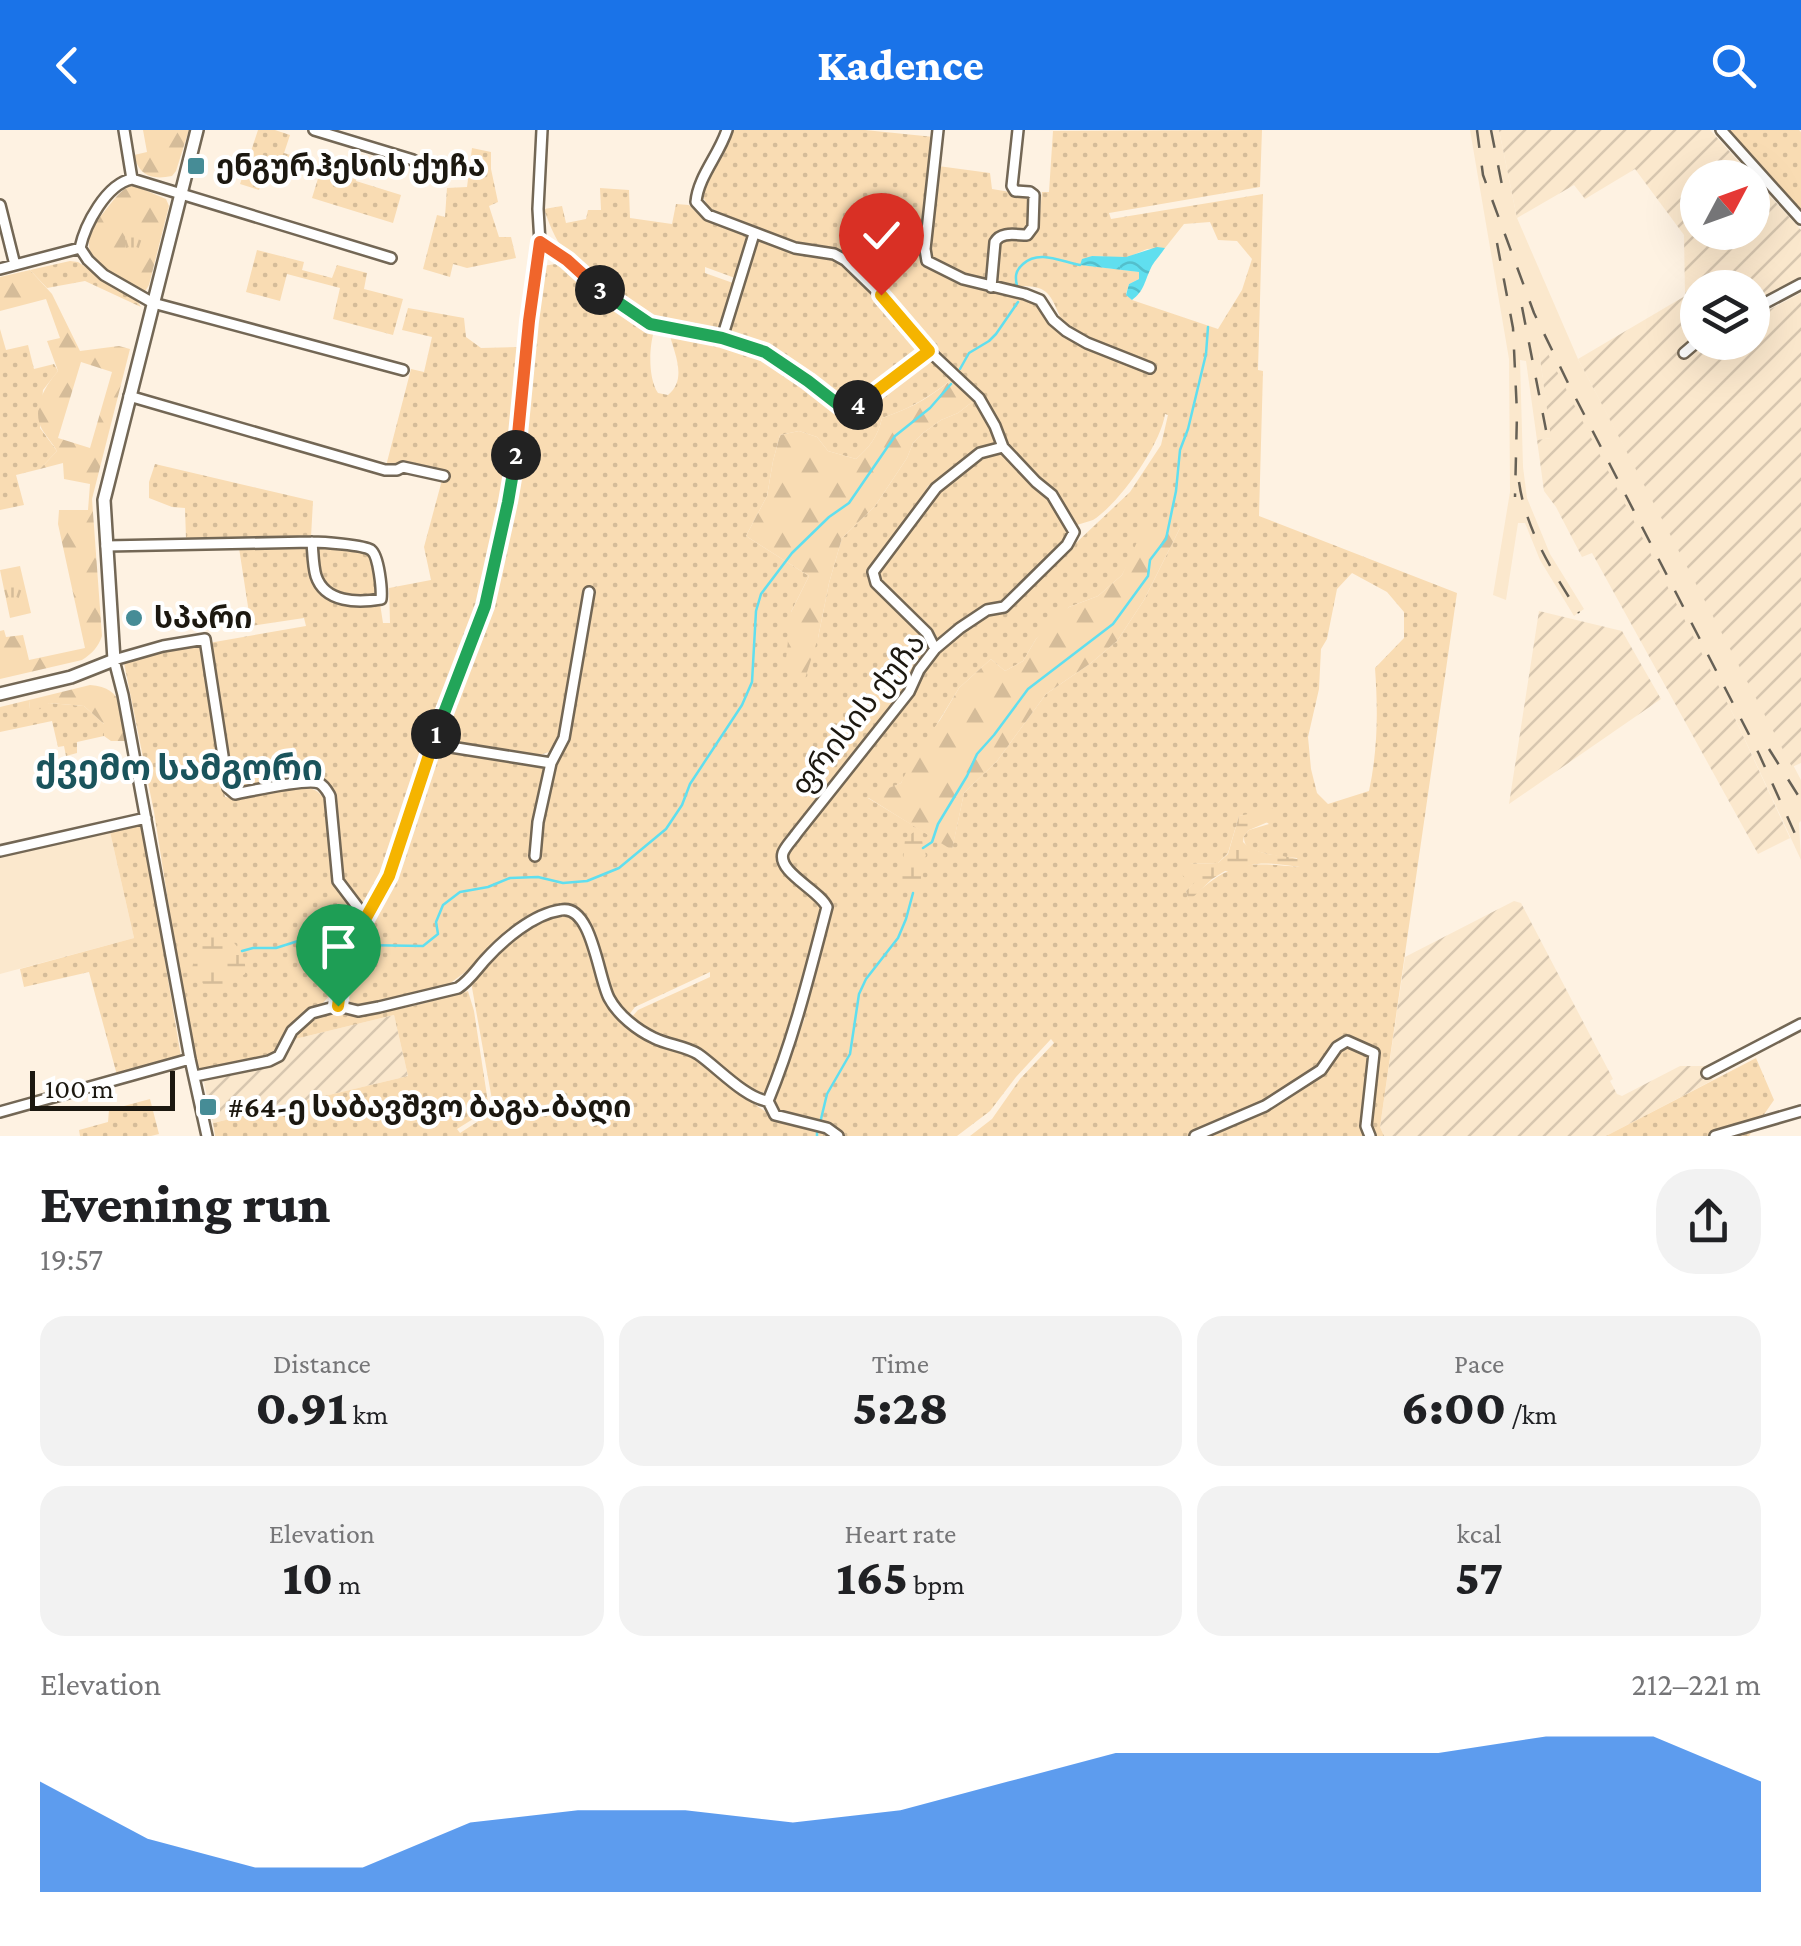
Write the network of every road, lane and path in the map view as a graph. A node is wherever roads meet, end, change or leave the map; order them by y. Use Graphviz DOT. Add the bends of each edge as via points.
graph roads {
  1 [pos="124,130"];
  2 [pos="198,130"];
  3 [pos="314,130"];
  4 [pos="542,130"];
  5 [pos="727,130"];
  6 [pos="938,130"];
  7 [pos="1018,130"];
  8 [pos="1721,130"];
  9 [pos="413,160"];
  10 [pos="132,179"];
  11 [pos="180,194"];
  12 [pos="0,205"];
  13 [pos="1801,219"];
  14 [pos="754,234"];
  15 [pos="540,242"];
  16 [pos="80,248"];
  17 [pos="391,258"];
  18 [pos="14,265"];
  19 [pos="0,269"];
  20 [pos="1801,284"];
  21 [pos="991,287"];
  22 [pos="1770,300"];
  23 [pos="153,303"];
  24 [pos="722,338"];
  25 [pos="929,351"];
  26 [pos="1150,368"];
  27 [pos="402,370"];
  28 [pos="129,396"];
  29 [pos="1003,447"];
  30 [pos="444,476"];
  31 [pos="312,542"];
  32 [pos="106,546"];
  33 [pos="590,592"];
  34 [pos="935,649"];
  35 [pos="114,660"];
  36 [pos="0,694"];
  37 [pos="432,744"];
  38 [pos="552,762"];
  39 [pos="146,818"];
  40 [pos="0,851"];
  41 [pos="535,856"];
  42 [pos="366,918"];
  43 [pos="338,1006"];
  44 [pos="1801,1024"];
  45 [pos="190,1059"];
  46 [pos="1707,1074"];
  47 [pos="195,1076"];
  48 [pos="768,1101"];
  49 [pos="1801,1111"];
  50 [pos="0,1112"];
  51 [pos="208,1136"];
  52 [pos="838,1136"];
  53 [pos="1195,1136"];
  54 [pos="1370,1136"];
  55 [pos="1715,1136"];
  1 -- 10 [label="street"];
  2 -- 11 [label="street"];
  3 -- 9 [label="street"];
  4 -- 15 [label="street"];
  5 -- 14 [label="street, ფრისის ქუჩა" via="696,202 708,215"];
  6 -- 21 [label="street" via="927,261"];
  7 -- 21 [label="street" via="1012,186 1034,195 1033,227 1027,234 998,237"];
  8 -- 13 [label="street"];
  10 -- 11 [label="street"];
  10 -- 16 [label="street" via="98,208"];
  11 -- 17 [label="street"];
  11 -- 23 [label="street"];
  12 -- 18 [label="street"];
  14 -- 24 [label="street"];
  14 -- 25 [label="street, ფრისის ქუჩა" via="845,260"];
  15 -- 24 [label="street" via="650,324"];
  15 -- 37 [label="street" via="508,502 485,606"];
  16 -- 18 [label="street"];
  16 -- 23 [label="street" via="104,275"];
  18 -- 19 [label="street"];
  20 -- 22 [label="street"];
  21 -- 26 [label="street" via="1040,300 1066,331"];
  23 -- 27 [label="street"];
  23 -- 28 [label="street"];
  24 -- 25 [label="street" via="765,352 848,408"];
  25 -- 29 [label="street, ფრისის ქუჩა" via="979,398"];
  28 -- 30 [label="street" via="385,470"];
  28 -- 32 [label="street" via="104,500"];
  29 -- 34 [label="street" via="980,452 936,488 873,572"];
  29 -- 34 [label="street, ფრისის ქუჩა" via="1052,494 1074,532 1004,607 987,610"];
  31 -- 31 [label="street" via="374,552 382,597 340,600 327,592 316,578"];
  31 -- 32 [label="street"];
  32 -- 35 [label="street"];
  33 -- 38 [label="street" via="564,738"];
  34 -- 48 [label="street, ფრისის ქუჩა" via="783,854 788,872 827,907"];
  35 -- 36 [label="street"];
  35 -- 39 [label="street"];
  35 -- 42 [label="street" via="205,639 228,788 235,794 303,782 325,788 338,881"];
  37 -- 38 [label="street"];
  37 -- 42 [label="street" via="389,876"];
  38 -- 41 [label="street"];
  39 -- 40 [label="street"];
  39 -- 45 [label="street"];
  42 -- 43 [label="street" via="343,968"];
  43 -- 47 [label="street" via="302,1020 269,1061"];
  43 -- 48 [label="street" via="368,1009 458,988 513,935 567,908 585,923 617,1012"];
  44 -- 46 [label="street"];
  45 -- 47 [label="street"];
  45 -- 50 [label="street"];
  47 -- 51 [label="street"];
  48 -- 52 [label="street" via="775,1114"];
  49 -- 55 [label="street"];
  53 -- 54 [label="street" via="1265,1106 1321,1070 1347,1041 1374,1054"];
}
